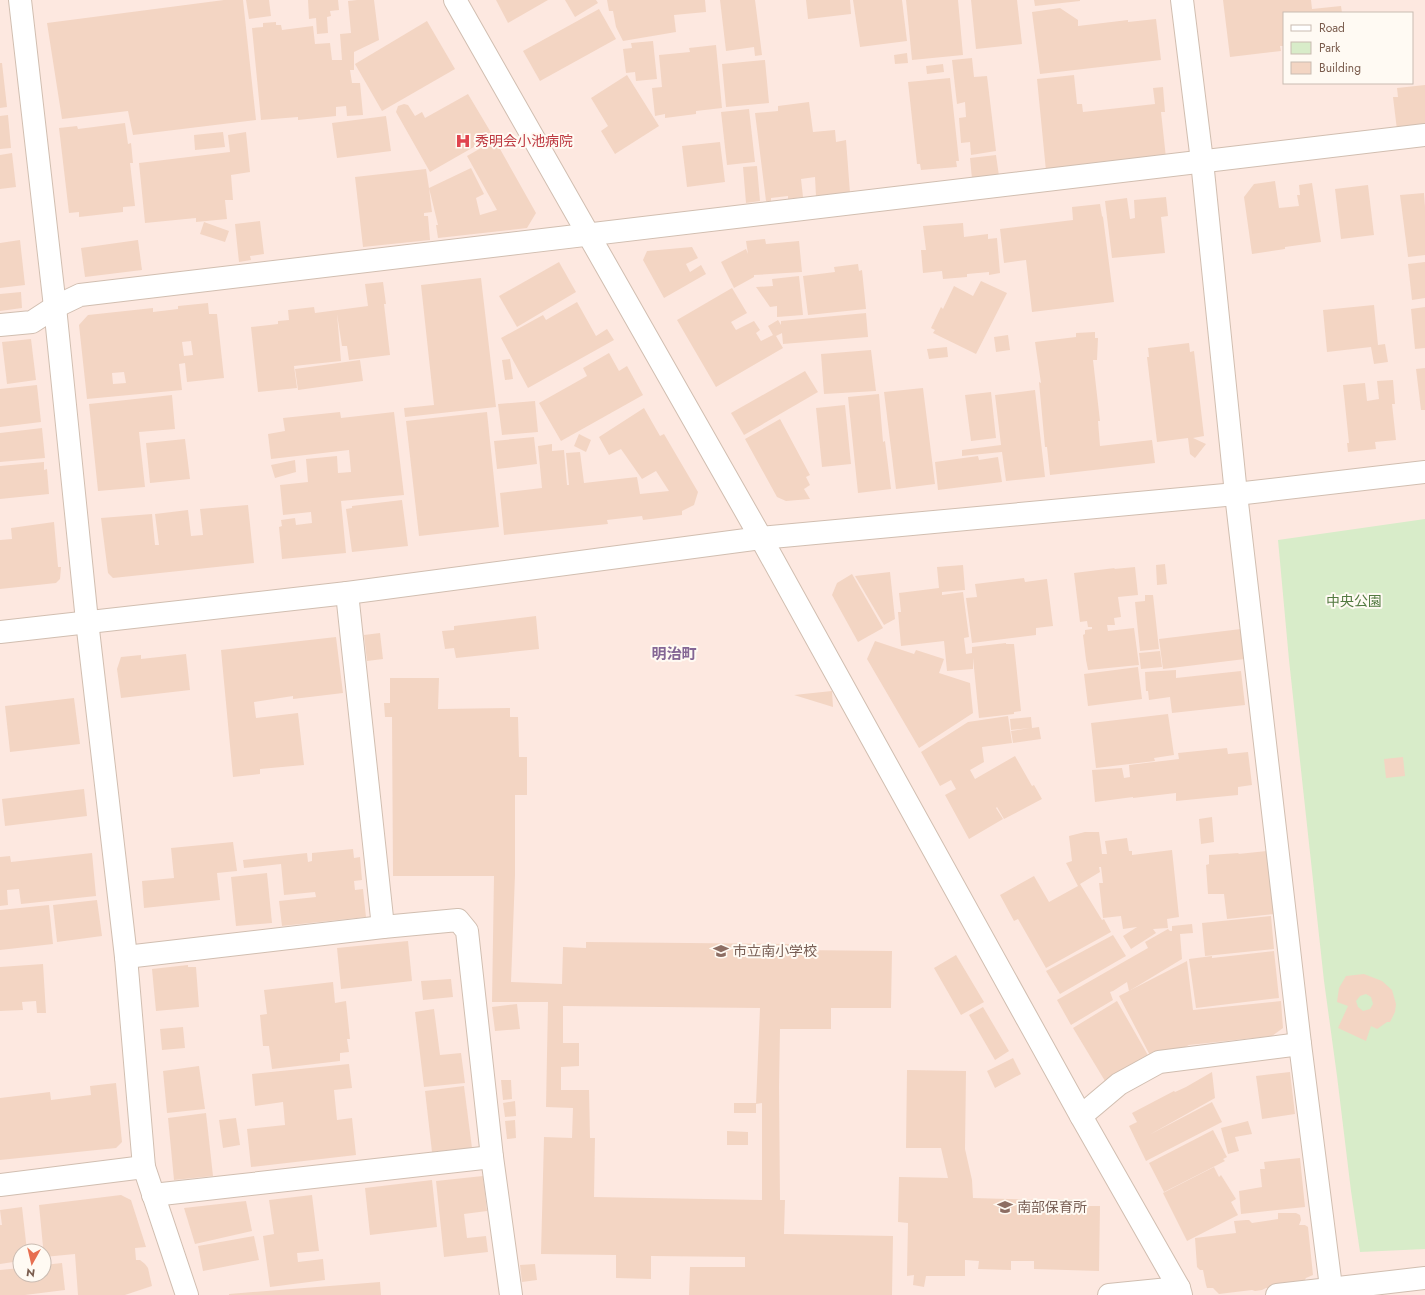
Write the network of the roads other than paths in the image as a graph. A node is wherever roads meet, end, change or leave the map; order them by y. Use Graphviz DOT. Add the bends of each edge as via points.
graph roads {
  1 [pos="20,0"];
  2 [pos="455,0"];
  3 [pos="1182,0"];
  4 [pos="1425,135"];
  5 [pos="1202,161"];
  6 [pos="589,236"];
  7 [pos="55,307"];
  8 [pos="0,326"];
  9 [pos="1425,472"];
  10 [pos="1236,494"];
  11 [pos="761,538"];
  12 [pos="347,593"];
  13 [pos="86,621"];
  14 [pos="0,632"];
  15 [pos="383,927"];
  16 [pos="126,957"];
  17 [pos="1300,1044"];
  18 [pos="1081,1116"];
  19 [pos="492,1156"];
  20 [pos="144,1167"];
  21 [pos="0,1185"];
  22 [pos="153,1195"];
  23 [pos="1425,1278"];
  24 [pos="1180,1292"];
  25 [pos="1332,1292"];
  26 [pos="187,1295"];
  27 [pos="511,1295"];
  28 [pos="1109,1295"];
  29 [pos="1277,1295"];
  1 -- 7 [label="street"];
  2 -- 6 [label="street"];
  3 -- 5 [label="street"];
  4 -- 5 [label="street"];
  5 -- 6 [label="street"];
  5 -- 10 [label="street"];
  6 -- 7 [label="street" via="80,296"];
  6 -- 11 [label="street"];
  7 -- 8 [label="street" via="32,322"];
  7 -- 13 [label="street"];
  9 -- 10 [label="street"];
  10 -- 11 [label="street"];
  10 -- 17 [label="street"];
  11 -- 12 [label="street"];
  11 -- 18 [label="street"];
  12 -- 13 [label="street"];
  12 -- 15 [label="street"];
  13 -- 14 [label="street"];
  13 -- 16 [label="street"];
  15 -- 16 [label="street"];
  15 -- 19 [label="street" via="458,920 467,931"];
  16 -- 20 [label="street"];
  17 -- 18 [label="street" via="1159,1062 1119,1084"];
  17 -- 25 [label="street"];
  18 -- 24 [label="street"];
  19 -- 22 [label="street"];
  19 -- 27 [label="street"];
  20 -- 21 [label="street"];
  20 -- 22 [label="street"];
  22 -- 26 [label="street"];
  23 -- 25 [label="street"];
  24 -- 28 [label="street"];
  25 -- 29 [label="street"];
}
